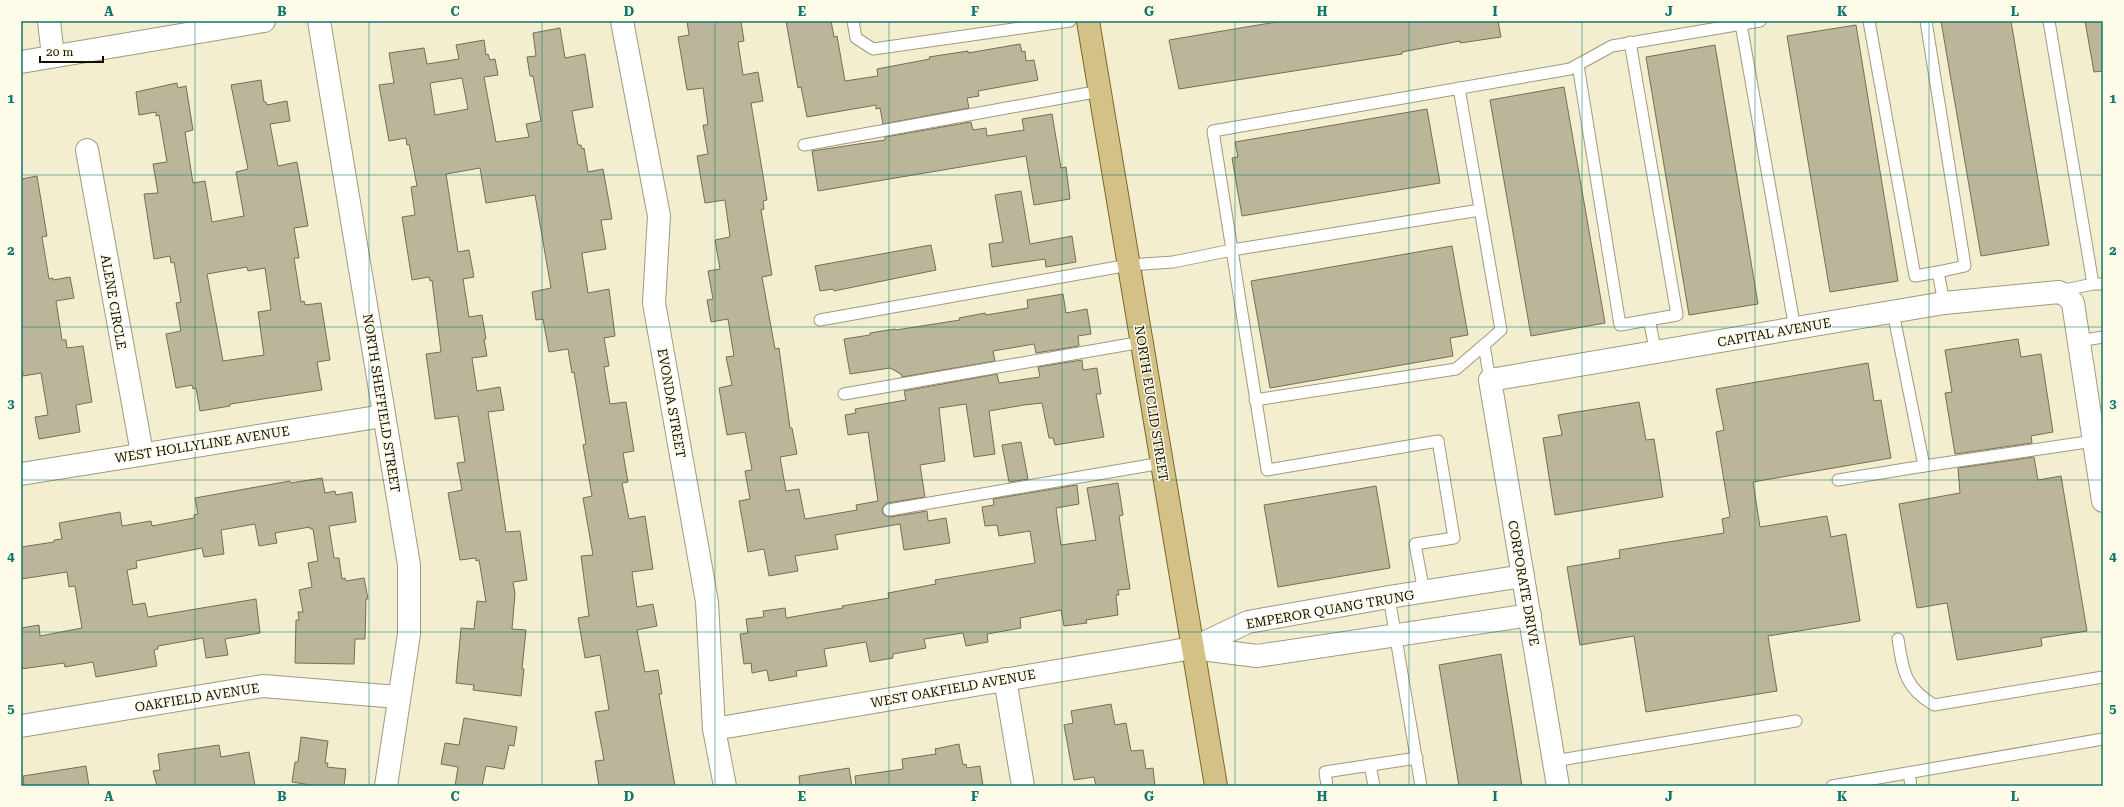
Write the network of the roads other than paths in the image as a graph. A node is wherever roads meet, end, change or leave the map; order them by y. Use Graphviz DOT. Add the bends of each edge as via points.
graph roads {
  1 [pos="49,21"];
  2 [pos="264,21"];
  3 [pos="319,21"];
  4 [pos="622,21"];
  5 [pos="853,21"];
  6 [pos="1070,21"];
  7 [pos="1088,21"];
  8 [pos="1760,21"];
  9 [pos="1868,21"];
  10 [pos="1926,21"];
  11 [pos="2049,21"];
  12 [pos="1741,24"];
  13 [pos="1630,42"];
  14 [pos="53,56"];
  15 [pos="21,62"];
  16 [pos="1578,65"];
  17 [pos="1459,88"];
  18 [pos="1100,91"];
  19 [pos="804,146"];
  20 [pos="87,150"];
  21 [pos="1480,210"];
  22 [pos="1232,250"];
  23 [pos="1129,265"];
  24 [pos="1938,272"];
  25 [pos="2098,284"];
  26 [pos="2059,292"];
  27 [pos="1944,303"];
  28 [pos="1893,312"];
  29 [pos="820,320"];
  30 [pos="1649,320"];
  31 [pos="1795,329"];
  32 [pos="2103,337"];
  33 [pos="2079,341"];
  34 [pos="1142,342"];
  35 [pos="1484,345"];
  36 [pos="1656,352"];
  37 [pos="1490,380"];
  38 [pos="844,394"];
  39 [pos="1256,400"];
  40 [pos="384,416"];
  41 [pos="2094,441"];
  42 [pos="142,453"];
  43 [pos="1162,463"];
  44 [pos="1924,466"];
  45 [pos="21,474"];
  46 [pos="2101,478"];
  47 [pos="1838,480"];
  48 [pos="2103,501"];
  49 [pos="889,510"];
  50 [pos="1523,576"];
  51 [pos="1424,592"];
  52 [pos="1389,597"];
  53 [pos="1530,615"];
  54 [pos="1396,635"];
  55 [pos="1898,639"];
  56 [pos="1193,648"];
  57 [pos="2103,677"];
  58 [pos="1005,679"];
  59 [pos="398,697"];
  60 [pos="1796,721"];
  61 [pos="21,726"];
  62 [pos="714,729"];
  63 [pos="2103,739"];
  64 [pos="1416,758"];
  65 [pos="1554,761"];
  66 [pos="1370,765"];
  67 [pos="1909,773"];
  68 [pos="386,786"];
  69 [pos="725,786"];
  70 [pos="1023,786"];
  71 [pos="1216,786"];
  72 [pos="1327,786"];
  73 [pos="1374,786"];
  74 [pos="1422,786"];
  75 [pos="1558,786"];
  76 [pos="1832,786"];
  77 [pos="1911,786"];
  1 -- 14 [label="street"];
  2 -- 14 [label="street"];
  3 -- 40 [label="street, NORTH SHEFFIELD STREET"];
  4 -- 62 [label="street, EVONDA STREET" via="659,216 654,303 707,602"];
  5 -- 6 [label="lane" via="856,38 873,49"];
  7 -- 18 [label="main road, NORTH EUCLID STREET"];
  8 -- 12 [label="lane"];
  9 -- 24 [label="lane" via="1915,276"];
  10 -- 24 [label="lane" via="1965,266"];
  11 -- 25 [label="lane"];
  12 -- 13 [label="lane"];
  12 -- 31 [label="lane"];
  13 -- 16 [label="lane" via="1612,46"];
  13 -- 30 [label="lane" via="1677,315"];
  14 -- 15 [label="street"];
  16 -- 17 [label="lane" via="1570,69"];
  16 -- 30 [label="lane" via="1620,325"];
  17 -- 21 [label="lane"];
  17 -- 22 [label="lane" via="1213,131"];
  18 -- 19 [label="lane"];
  18 -- 23 [label="main road, NORTH EUCLID STREET"];
  20 -- 42 [label="street, ALENE CIRCLE"];
  21 -- 22 [label="lane"];
  21 -- 35 [label="lane" via="1501,330"];
  22 -- 23 [label="lane" via="1173,262"];
  22 -- 39 [label="lane"];
  23 -- 29 [label="lane"];
  23 -- 34 [label="main road, NORTH EUCLID STREET"];
  24 -- 27 [label="lane"];
  25 -- 26 [label="lane"];
  26 -- 27 [label="street, CAPITAL AVENUE"];
  26 -- 33 [label="street" via="2073,303"];
  27 -- 28 [label="street, CAPITAL AVENUE"];
  28 -- 31 [label="street, CAPITAL AVENUE"];
  28 -- 44 [label="lane"];
  30 -- 36 [label="lane"];
  31 -- 36 [label="street, CAPITAL AVENUE"];
  32 -- 33 [label="lane"];
  33 -- 41 [label="street"];
  34 -- 38 [label="lane"];
  34 -- 43 [label="main road, NORTH EUCLID STREET"];
  35 -- 37 [label="lane"];
  35 -- 39 [label="lane" via="1456,369"];
  36 -- 37 [label="street, CAPITAL AVENUE"];
  37 -- 50 [label="street, CORPORATE DRIVE"];
  39 -- 51 [label="lane" via="1267,470 1438,442 1454,538 1416,544"];
  40 -- 42 [label="street, WEST HOLLYLINE AVENUE"];
  40 -- 59 [label="street, NORTH SHEFFIELD STREET" via="408,565 410,634"];
  41 -- 44 [label="lane"];
  41 -- 46 [label="street"];
  42 -- 45 [label="street, WEST HOLLYLINE AVENUE"];
  43 -- 49 [label="lane"];
  43 -- 56 [label="main road, NORTH EUCLID STREET"];
  44 -- 47 [label="lane"];
  46 -- 48 [label="street"];
  50 -- 51 [label="street, EMPEROR QUANG TRUNG"];
  50 -- 53 [label="street, CORPORATE DRIVE"];
  51 -- 52 [label="street, EMPEROR QUANG TRUNG"];
  52 -- 54 [label="lane"];
  52 -- 56 [label="street, EMPEROR QUANG TRUNG" via="1248,622"];
  53 -- 54 [label="street"];
  53 -- 65 [label="street, CORPORATE DRIVE"];
  54 -- 56 [label="street" via="1257,656"];
  54 -- 64 [label="lane"];
  55 -- 57 [label="lane" via="1903,670 1911,687 1934,705"];
  56 -- 58 [label="street, WEST OAKFIELD AVENUE"];
  56 -- 71 [label="main road, NORTH EUCLID STREET"];
  58 -- 62 [label="street, WEST OAKFIELD AVENUE"];
  58 -- 70 [label="street"];
  59 -- 61 [label="street, OAKFIELD AVENUE" via="263,686"];
  59 -- 68 [label="street, NORTH SHEFFIELD STREET"];
  60 -- 65 [label="lane"];
  62 -- 69 [label="street, EVONDA STREET"];
  63 -- 67 [label="lane"];
  64 -- 66 [label="lane"];
  64 -- 74 [label="lane"];
  65 -- 75 [label="street, CORPORATE DRIVE"];
  66 -- 72 [label="lane" via="1325,772"];
  66 -- 73 [label="lane"];
  67 -- 76 [label="lane"];
  67 -- 77 [label="lane"];
}
